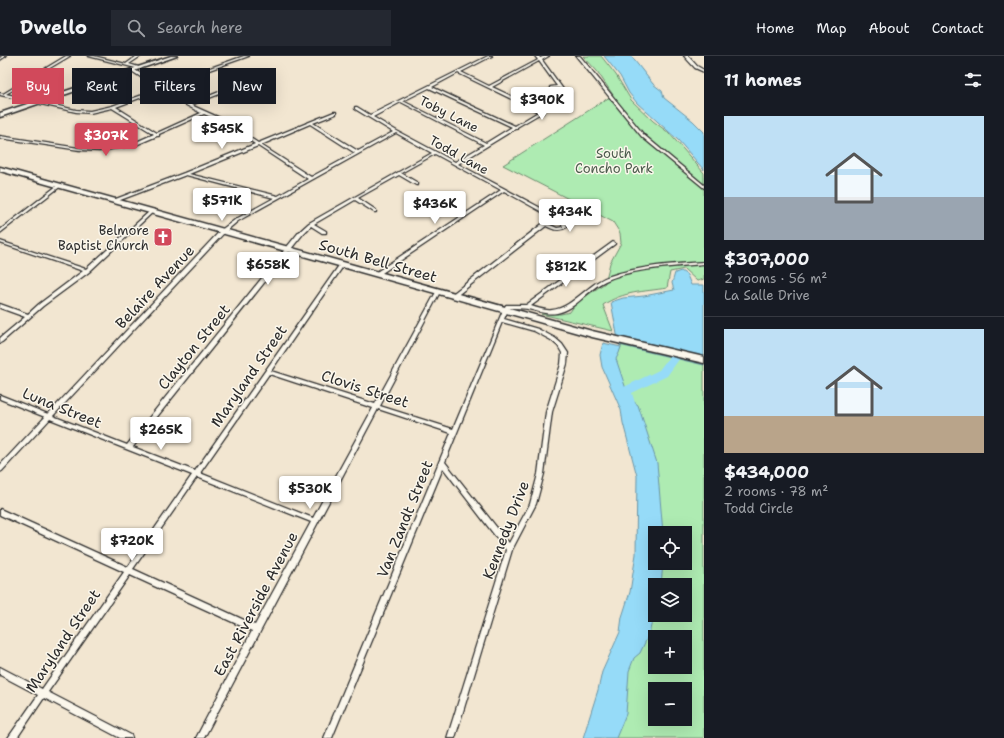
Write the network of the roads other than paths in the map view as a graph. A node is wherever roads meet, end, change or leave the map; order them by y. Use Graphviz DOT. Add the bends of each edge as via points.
graph roads {
  1 [pos="4,56"];
  2 [pos="68,56"];
  3 [pos="90,56"];
  4 [pos="139,56"];
  5 [pos="175,56"];
  6 [pos="247,56"];
  7 [pos="490,56"];
  8 [pos="547,56"];
  9 [pos="578,56"];
  10 [pos="686,56"];
  11 [pos="538,58"];
  12 [pos="0,59"];
  13 [pos="127,64"];
  14 [pos="140,68"];
  15 [pos="134,70"];
  16 [pos="210,70"];
  17 [pos="704,71"];
  18 [pos="458,72"];
  19 [pos="140,74"];
  20 [pos="430,87"];
  21 [pos="489,87"];
  22 [pos="560,87"];
  23 [pos="551,88"];
  24 [pos="2,94"];
  25 [pos="64,94"];
  26 [pos="218,94"];
  27 [pos="12,96"];
  28 [pos="140,96"];
  29 [pos="401,101"];
  30 [pos="33,104"];
  31 [pos="47,104"];
  32 [pos="189,105"];
  33 [pos="113,107"];
  34 [pos="356,108"];
  35 [pos="542,112"];
  36 [pos="335,113"];
  37 [pos="204,114"];
  38 [pos="0,115"];
  39 [pos="371,116"];
  40 [pos="310,123"];
  41 [pos="516,128"];
  42 [pos="396,132"];
  43 [pos="158,135"];
  44 [pos="0,137"];
  45 [pos="258,144"];
  46 [pos="487,145"];
  47 [pos="358,153"];
  48 [pos="434,153"];
  49 [pos="455,164"];
  50 [pos="0,169"];
  51 [pos="398,173"];
  52 [pos="185,174"];
  53 [pos="311,179"];
  54 [pos="417,184"];
  55 [pos="59,186"];
  56 [pos="704,187"];
  57 [pos="502,190"];
  58 [pos="277,197"];
  59 [pos="355,198"];
  60 [pos="114,201"];
  61 [pos="571,204"];
  62 [pos="375,211"];
  63 [pos="152,212"];
  64 [pos="554,217"];
  65 [pos="311,224"];
  66 [pos="545,224"];
  67 [pos="223,231"];
  68 [pos="0,232"];
  69 [pos="324,232"];
  70 [pos="0,242"];
  71 [pos="613,243"];
  72 [pos="287,249"];
  73 [pos="704,262"];
  74 [pos="342,265"];
  75 [pos="87,271"];
  76 [pos="377,274"];
  77 [pos="438,292"];
  78 [pos="453,296"];
  79 [pos="0,306"];
  80 [pos="526,307"];
  81 [pos="505,310"];
  82 [pos="28,316"];
  83 [pos="501,320"];
  84 [pos="0,341"];
  85 [pos="704,360"];
  86 [pos="268,372"];
  87 [pos="0,397"];
  88 [pos="377,407"];
  89 [pos="50,417"];
  90 [pos="455,432"];
  91 [pos="128,448"];
  92 [pos="442,462"];
  93 [pos="0,469"];
  94 [pos="196,473"];
  95 [pos="0,512"];
  96 [pos="315,521"];
  97 [pos="509,549"];
  98 [pos="128,570"];
  99 [pos="257,629"];
  100 [pos="0,671"];
  101 [pos="43,694"];
  102 [pos="12,738"];
  103 [pos="128,738"];
  104 [pos="200,738"];
  105 [pos="328,738"];
  106 [pos="451,738"];
  1 -- 12 [label="street"];
  2 -- 24 [label="street"];
  3 -- 13 [label="street"];
  4 -- 13 [label="street"];
  5 -- 14 [label="main road"];
  6 -- 16 [label="street"];
  7 -- 18 [label="street"];
  8 -- 11 [label="street"];
  9 -- 56 [label="street" via="643,136"];
  10 -- 17 [label="street" via="696,67"];
  11 -- 21 [label="street"];
  11 -- 22 [label="street"];
  13 -- 14 [label="street"];
  14 -- 15 [label="main road"];
  15 -- 19 [label="street"];
  15 -- 25 [label="main road"];
  18 -- 20 [label="street"];
  18 -- 21 [label="street"];
  20 -- 29 [label="street"];
  20 -- 41 [label="street"];
  21 -- 35 [label="street"];
  22 -- 23 [label="street"];
  22 -- 35 [label="street" via="566,96"];
  24 -- 27 [label="street"];
  26 -- 32 [label="street"];
  28 -- 33 [label="street"];
  29 -- 39 [label="street"];
  29 -- 46 [label="street, Toby Lane"];
  30 -- 38 [label="main road"];
  31 -- 33 [label="street" via="90,112"];
  32 -- 37 [label="street"];
  33 -- 43 [label="street"];
  34 -- 39 [label="street, Todd Lane"];
  35 -- 41 [label="street"];
  36 -- 40 [label="street"];
  37 -- 43 [label="street"];
  37 -- 45 [label="street" via="219,119"];
  39 -- 42 [label="street, Todd Lane"];
  40 -- 45 [label="street"];
  40 -- 47 [label="street"];
  41 -- 46 [label="street"];
  42 -- 47 [label="street, Belaire Avenue"];
  42 -- 48 [label="street, Todd Lane"];
  43 -- 44 [label="street" via="135,144 99,150"];
  45 -- 52 [label="street"];
  45 -- 53 [label="street"];
  46 -- 49 [label="street"];
  47 -- 53 [label="street, Belaire Avenue"];
  48 -- 49 [label="street, Todd Lane"];
  48 -- 51 [label="street, Clayton Street"];
  49 -- 57 [label="street, Todd Lane"];
  50 -- 55 [label="main road, South Bell Street"];
  51 -- 54 [label="street"];
  51 -- 59 [label="street, Clayton Street"];
  52 -- 58 [label="street"];
  52 -- 60 [label="street"];
  53 -- 58 [label="street, Belaire Avenue"];
  55 -- 60 [label="main road, South Bell Street"];
  55 -- 68 [label="street"];
  57 -- 64 [label="street, Todd Lane"];
  57 -- 76 [label="street"];
  58 -- 67 [label="street, Belaire Avenue"];
  59 -- 62 [label="street"];
  59 -- 65 [label="street, Clayton Street"];
  60 -- 63 [label="main road, South Bell Street"];
  61 -- 64 [label="street"];
  63 -- 67 [label="main road, South Bell Street"];
  63 -- 75 [label="street"];
  64 -- 66 [label="street"];
  64 -- 66 [label="street" via="564,223 565,227 562,230"];
  65 -- 69 [label="street"];
  65 -- 72 [label="street, Clayton Street"];
  66 -- 78 [label="street"];
  67 -- 72 [label="main road, South Bell Street"];
  67 -- 89 [label="street, Belaire Avenue"];
  70 -- 75 [label="street"];
  71 -- 80 [label="street"];
  72 -- 74 [label="main road, South Bell Street"];
  72 -- 91 [label="street, Clayton Street"];
  73 -- 80 [label="street" via="632,271 608,277 588,289 564,309 552,312"];
  74 -- 76 [label="main road, South Bell Street"];
  74 -- 86 [label="street, Maryland Street"];
  75 -- 82 [label="street"];
  76 -- 77 [label="main road, South Bell Street"];
  77 -- 78 [label="main road, South Bell Street"];
  77 -- 88 [label="street, East Riverside Avenue"];
  78 -- 81 [label="main road, South Bell Street"];
  79 -- 82 [label="street"];
  80 -- 81 [label="street" via="508,306"];
  81 -- 83 [label="street, Van Zandt Street"];
  81 -- 85 [label="main road, South Bell Street" via="592,334"];
  82 -- 84 [label="street"];
  83 -- 90 [label="street, Van Zandt Street"];
  83 -- 97 [label="street, Kennedy Drive" via="536,330 553,339 565,354 549,412 541,474 533,504"];
  86 -- 88 [label="street, Clovis Street"];
  86 -- 94 [label="street, Maryland Street"];
  87 -- 89 [label="street, Luna Street"];
  88 -- 90 [label="street, Clovis Street"];
  88 -- 96 [label="street, East Riverside Avenue"];
  89 -- 91 [label="street, Luna Street"];
  89 -- 93 [label="street, Belaire Avenue"];
  90 -- 92 [label="street, Van Zandt Street"];
  91 -- 94 [label="street, Luna Street"];
  92 -- 97 [label="street"];
  92 -- 105 [label="street, Van Zandt Street"];
  94 -- 96 [label="street, Luna Street"];
  94 -- 98 [label="street, Maryland Street"];
  95 -- 98 [label="street"];
  96 -- 99 [label="street, East Riverside Avenue"];
  97 -- 106 [label="street, Kennedy Drive"];
  98 -- 99 [label="street"];
  98 -- 101 [label="street, Maryland Street"];
  99 -- 104 [label="street, East Riverside Avenue"];
  100 -- 101 [label="street"];
  101 -- 102 [label="street, Maryland Street"];
  101 -- 103 [label="street"];
}
